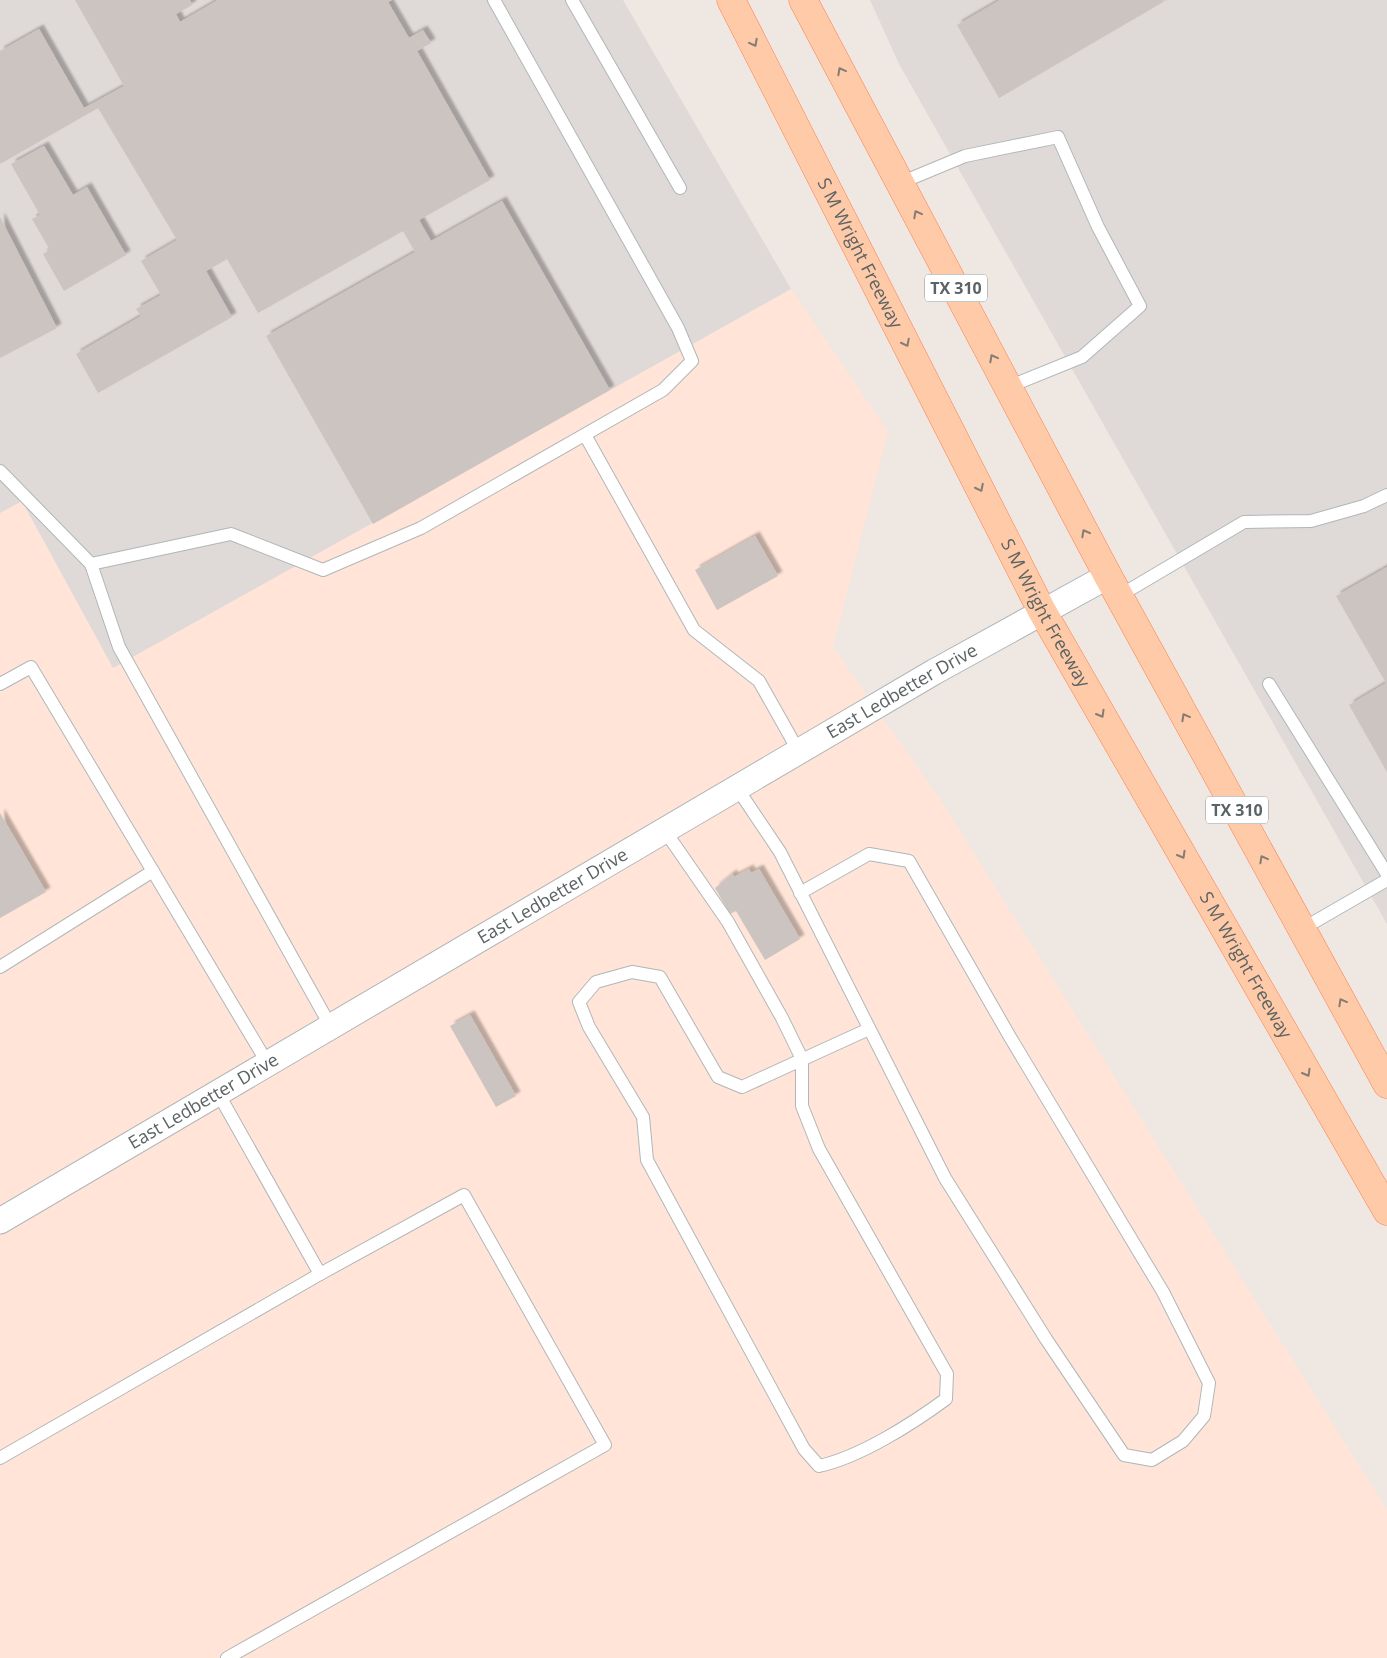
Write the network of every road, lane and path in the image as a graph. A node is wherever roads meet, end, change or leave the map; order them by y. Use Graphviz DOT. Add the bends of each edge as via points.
graph roads {
  1 [pos="494,0"];
  2 [pos="572,0"];
  3 [pos="731,0"];
  4 [pos="803,0"];
  5 [pos="900,183"];
  6 [pos="680,188"];
  7 [pos="1008,387"];
  8 [pos="585,435"];
  9 [pos="0,472"];
  10 [pos="1387,494"];
  11 [pos="90,564"];
  12 [pos="1114,586"];
  13 [pos="1042,611"];
  14 [pos="0,684"];
  15 [pos="1269,684"];
  16 [pos="799,752"];
  17 [pos="737,788"];
  18 [pos="665,830"];
  19 [pos="152,871"];
  20 [pos="1387,874"];
  21 [pos="1387,880"];
  22 [pos="800,893"];
  23 [pos="1302,929"];
  24 [pos="0,967"];
  25 [pos="331,1027"];
  26 [pos="868,1029"];
  27 [pos="802,1060"];
  28 [pos="268,1064"];
  29 [pos="1387,1084"];
  30 [pos="218,1093"];
  31 [pos="1387,1211"];
  32 [pos="0,1221"];
  33 [pos="320,1274"];
  34 [pos="0,1458"];
  35 [pos="227,1658"];
  1 -- 8 [label="lane" via="678,328 692,361 663,390"];
  2 -- 6 [label="lane"];
  3 -- 13 [label="main road, S M Wright Freeway, one-way"];
  5 -- 4 [label="main road, TX 310, one-way"];
  7 -- 5 [label="main road, TX 310, one-way"];
  5 -- 7 [label="lane" via="965,156 1058,137 1098,227 1140,306 1082,357"];
  12 -- 7 [label="main road, TX 310, one-way"];
  8 -- 11 [label="lane" via="421,528 323,570 231,534"];
  8 -- 16 [label="lane" via="694,630 758,681"];
  9 -- 11 [label="lane"];
  10 -- 12 [label="lane" via="1364,506 1311,521 1244,522"];
  11 -- 25 [label="lane" via="119,647"];
  12 -- 13 [label="street, East Ledbetter Drive"];
  23 -- 12 [label="main road, TX 310, one-way"];
  13 -- 16 [label="street, East Ledbetter Drive"];
  13 -- 31 [label="main road, S M Wright Freeway, one-way"];
  14 -- 19 [label="lane" via="30,667"];
  15 -- 20 [label="lane"];
  16 -- 17 [label="street, East Ledbetter Drive"];
  17 -- 18 [label="street, East Ledbetter Drive"];
  17 -- 22 [label="lane" via="780,852"];
  18 -- 25 [label="street, East Ledbetter Drive"];
  18 -- 27 [label="lane" via="728,922"];
  19 -- 24 [label="lane"];
  19 -- 28 [label="lane"];
  21 -- 23 [label="lane"];
  22 -- 26 [label="lane"];
  22 -- 26 [label="lane" via="869,854 909,861 1010,1038 1163,1292 1209,1383 1204,1416 1182,1441 1152,1460 1124,1455 1046,1339 946,1178"];
  29 -- 23 [label="main road, TX 310, one-way"];
  25 -- 28 [label="street, East Ledbetter Drive"];
  26 -- 27 [label="lane"];
  27 -- 27 [label="lane" via="802,1106 819,1149 947,1374 946,1400 836,1462 819,1466 804,1449 647,1160 643,1117 589,1027 579,1002 596,982 632,972 660,977 718,1077 742,1087"];
  28 -- 30 [label="street, East Ledbetter Drive"];
  30 -- 32 [label="street, East Ledbetter Drive"];
  30 -- 33 [label="lane"];
  33 -- 34 [label="lane"];
  33 -- 35 [label="lane" via="464,1194 605,1446"];
}
